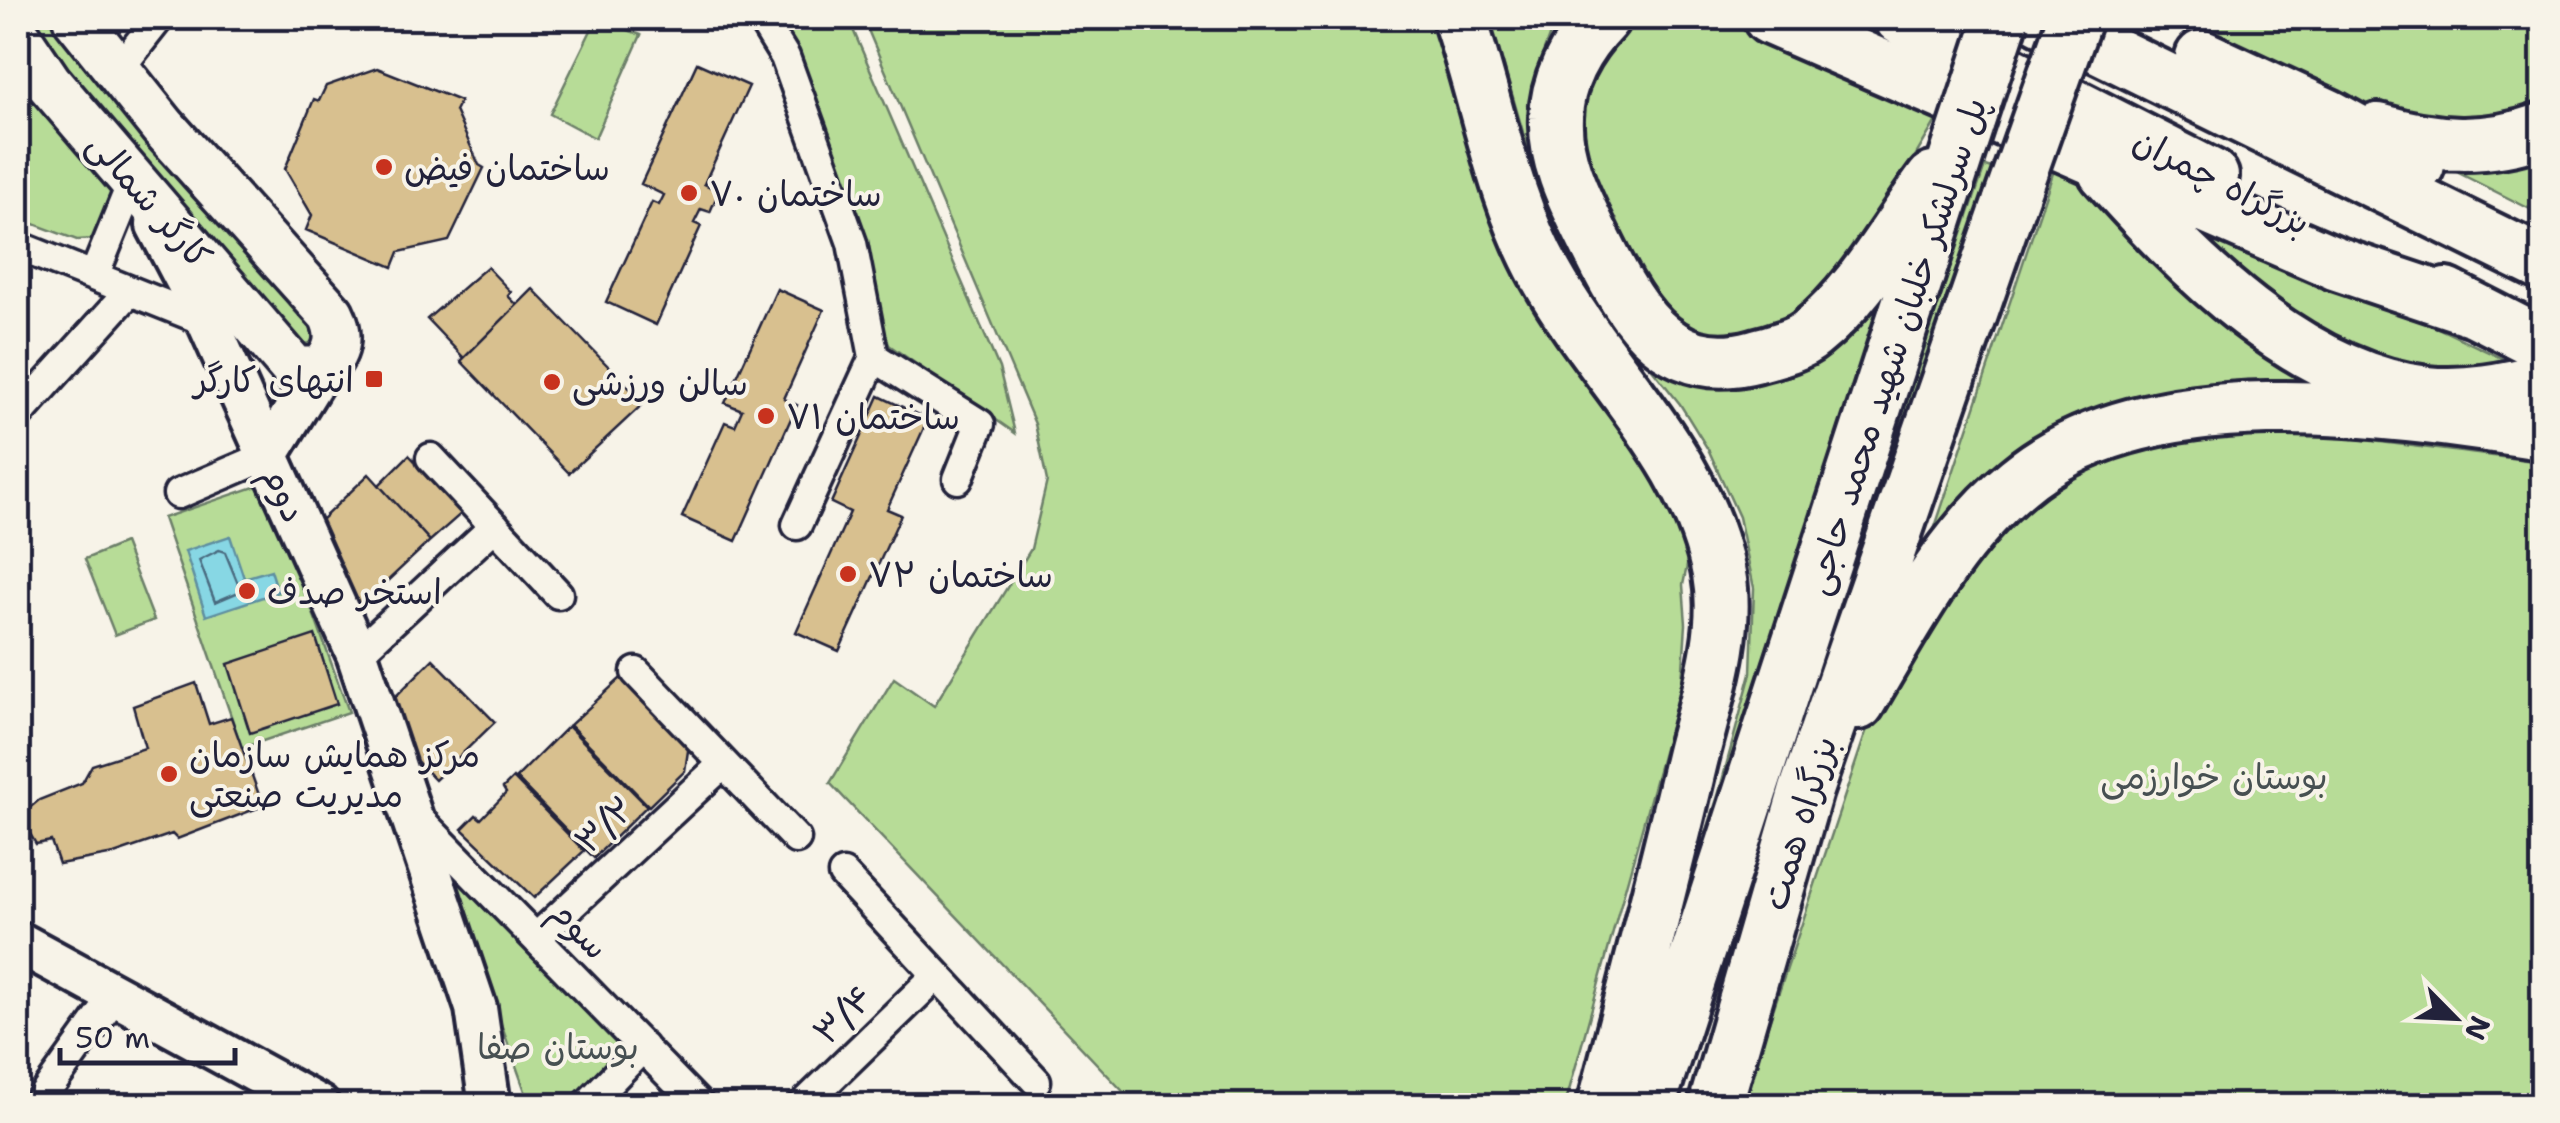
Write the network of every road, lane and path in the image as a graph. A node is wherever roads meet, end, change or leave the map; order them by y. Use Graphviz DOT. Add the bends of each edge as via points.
graph roads {
  1 [pos="76,18"];
  2 [pos="159,18"];
  3 [pos="761,18"];
  4 [pos="1459,18"];
  5 [pos="1604,18"];
  6 [pos="1770,18"];
  7 [pos="1902,18"];
  8 [pos="2002,18"];
  9 [pos="2041,18"];
  10 [pos="2075,18"];
  11 [pos="2118,18"];
  12 [pos="18,38"];
  13 [pos="118,70"];
  14 [pos="2329,116"];
  15 [pos="2542,130"];
  16 [pos="1961,142"];
  17 [pos="2094,160"];
  18 [pos="134,180"];
  19 [pos="2542,232"];
  20 [pos="18,246"];
  21 [pos="2542,264"];
  22 [pos="94,276"];
  23 [pos="130,291"];
  24 [pos="2475,310"];
  25 [pos="208,322"];
  26 [pos="2542,344"];
  27 [pos="874,357"];
  28 [pos="303,364"];
  29 [pos="2542,380"];
  30 [pos="18,415"];
  31 [pos="2542,433"];
  32 [pos="268,456"];
  33 [pos="431,458"];
  34 [pos="958,479"];
  35 [pos="178,494"];
  36 [pos="796,525"];
  37 [pos="495,526"];
  38 [pos="1891,542"];
  39 [pos="558,594"];
  40 [pos="357,654"];
  41 [pos="636,672"];
  42 [pos="722,765"];
  43 [pos="1806,790"];
  44 [pos="406,806"];
  45 [pos="1741,815"];
  46 [pos="796,839"];
  47 [pos="843,874"];
  48 [pos="536,938"];
  49 [pos="18,942"];
  50 [pos="18,971"];
  51 [pos="935,977"];
  52 [pos="108,1008"];
  53 [pos="476,1008"];
  54 [pos="643,1047"];
  55 [pos="1036,1082"];
  56 [pos="36,1106"];
  57 [pos="266,1106"];
  58 [pos="318,1106"];
  59 [pos="490,1106"];
  60 [pos="515,1106"];
  61 [pos="586,1106"];
  62 [pos="700,1106"];
  63 [pos="802,1106"];
  64 [pos="1604,1106"];
  65 [pos="1648,1106"];
  66 [pos="1715,1106"];
  1 -- 13 [label="main road, کارگر شمالی"];
  2 -- 13 [label="street"];
  3 -- 27 [label="street" via="785,57 852,243"];
  4 -- 64 [label="highway" via="1531,244 1564,305 1664,444 1703,521 1720,577 1718,641 1704,710"];
  5 -- 16 [label="highway" via="1570,61 1561,84 1556,118 1566,176 1633,312 1662,341 1694,356 1744,359 1810,336 1853,290"];
  6 -- 17 [label="highway"];
  7 -- 24 [label="highway, بزرگراه چمران"];
  8 -- 16 [label="highway, پل سرلشکر خلبان شهید محمد حاجی, bridge"];
  9 -- 21 [label="highway, بزرگراه چمران"];
  10 -- 38 [label="highway, پل سرلشکر خلبان شهید محمد حاجی, bridge"];
  11 -- 14 [label="highway"];
  12 -- 18 [label="main road, کارگر شمالی"];
  13 -- 28 [label="main road, کارگر شمالی" via="336,326 336,351"];
  14 -- 15 [label="highway" via="2438,145 2498,142"];
  14 -- 19 [label="highway"];
  16 -- 45 [label="highway, پل سرلشکر خلبان شهید محمد حاجی"];
  17 -- 24 [label="highway" via="2335,263"];
  17 -- 29 [label="highway" via="2192,267 2328,359 2427,393"];
  18 -- 22 [label="street"];
  18 -- 25 [label="main road, دوم"];
  18 -- 28 [label="main road, کارگر شمالی"];
  20 -- 22 [label="street"];
  22 -- 23 [label="street"];
  23 -- 25 [label="street"];
  23 -- 30 [label="street"];
  24 -- 26 [label="highway, بزرگراه چمران"];
  25 -- 32 [label="main road, دوم"];
  27 -- 34 [label="street" via="980,424"];
  27 -- 36 [label="street"];
  28 -- 32 [label="main road"];
  31 -- 43 [label="highway" via="2413,417 2260,409 2163,416 2088,440 2018,481 1938,571"];
  32 -- 35 [label="street"];
  32 -- 40 [label="main road, دوم"];
  33 -- 37 [label="street"];
  37 -- 39 [label="street"];
  37 -- 40 [label="street"];
  38 -- 43 [label="highway, بزرگراه همت"];
  40 -- 44 [label="main road, دوم"];
  41 -- 42 [label="street"];
  42 -- 46 [label="street"];
  42 -- 48 [label="street, ۳/۲"];
  43 -- 66 [label="highway, بزرگراه همت"];
  44 -- 48 [label="street, سوم"];
  44 -- 53 [label="main road, دوم"];
  45 -- 65 [label="highway, بزرگراه همت"];
  47 -- 51 [label="street"];
  48 -- 54 [label="street, سوم"];
  49 -- 52 [label="main road"];
  50 -- 52 [label="main road"];
  51 -- 55 [label="street"];
  51 -- 63 [label="street, ۳/۴"];
  52 -- 56 [label="street"];
  52 -- 57 [label="main road"];
  52 -- 58 [label="main road"];
  53 -- 59 [label="main road, دوم"];
  53 -- 60 [label="main road, دوم" via="504,1053"];
  54 -- 61 [label="street"];
  54 -- 62 [label="street, سوم"];
}
